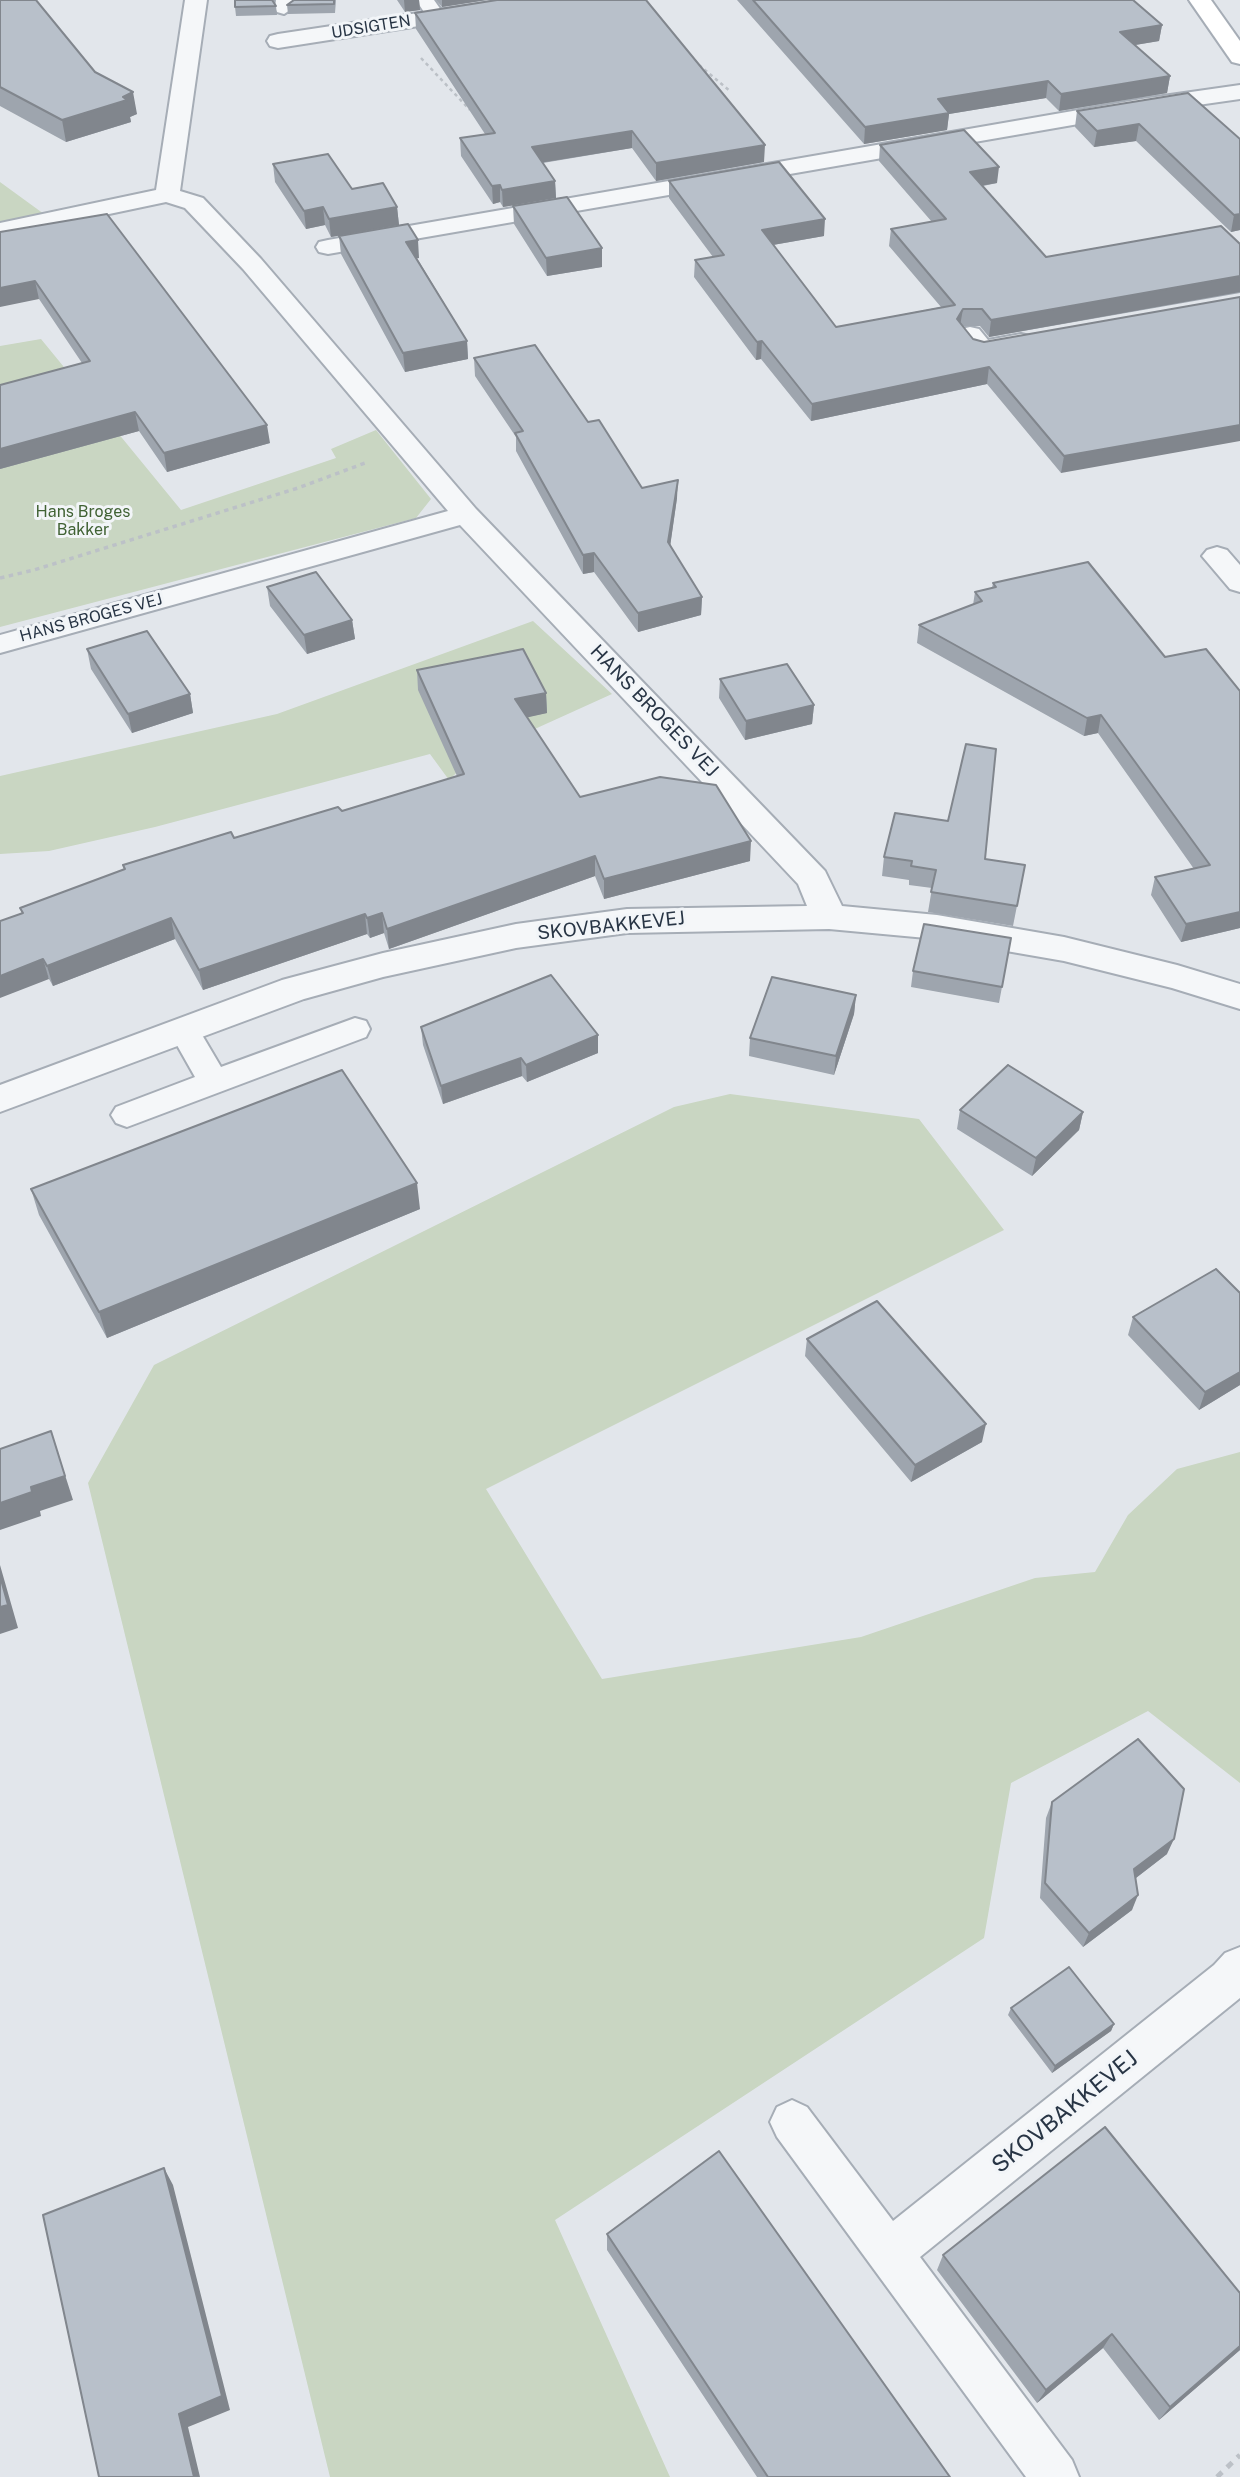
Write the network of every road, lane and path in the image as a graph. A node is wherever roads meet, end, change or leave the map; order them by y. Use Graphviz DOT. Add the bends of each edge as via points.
graph roads {
  1 [pos="196,0"];
  2 [pos="547,0"];
  3 [pos="1200,0"];
  4 [pos="427,12"];
  5 [pos="278,41"];
  6 [pos="1240,57"];
  7 [pos="694,61"];
  8 [pos="731,92"];
  9 [pos="1240,92"];
  10 [pos="472,111"];
  11 [pos="167,195"];
  12 [pos="0,230"];
  13 [pos="328,247"];
  14 [pos="970,335"];
  15 [pos="1050,337"];
  16 [pos="407,445"];
  17 [pos="466,515"];
  18 [pos="1217,556"];
  19 [pos="0,578"];
  20 [pos="1240,583"];
  21 [pos="0,644"];
  22 [pos="829,916"];
  23 [pos="1240,997"];
  24 [pos="355,1029"];
  25 [pos="184,1031"];
  26 [pos="214,1082"];
  27 [pos="0,1099"];
  28 [pos="127,1115"];
  29 [pos="1240,1968"];
  30 [pos="792,2122"];
  31 [pos="888,2254"];
  32 [pos="1240,2455"];
  33 [pos="1055,2477"];
  34 [pos="1217,2477"];
  1 -- 11 [label="street"];
  2 -- 4 [label="street, UDSIGTEN"];
  3 -- 6 [label="street"];
  4 -- 5 [label="street, UDSIGTEN"];
  4 -- 10 [label="path" via="411,45"];
  7 -- 8 [label="path"];
  9 -- 13 [label="street"];
  11 -- 12 [label="street"];
  11 -- 16 [label="street, HANS BROGES VEJ" via="194,203"];
  14 -- 15 [label="street" via="982,349"];
  16 -- 17 [label="street, HANS BROGES VEJ"];
  16 -- 19 [label="path" via="298,488"];
  17 -- 21 [label="street, HANS BROGES VEJ"];
  17 -- 22 [label="street, HANS BROGES VEJ" via="813,878"];
  18 -- 20 [label="street"];
  22 -- 23 [label="street, SKOVBAKKEVEJ" via="1064,949"];
  22 -- 25 [label="street, SKOVBAKKEVEJ" via="627,921 516,936 294,989"];
  24 -- 26 [label="lane"];
  25 -- 26 [label="lane"];
  25 -- 27 [label="street, SKOVBAKKEVEJ"];
  26 -- 28 [label="lane"];
  29 -- 31 [label="lane, SKOVBAKKEVEJ"];
  30 -- 31 [label="lane"];
  31 -- 33 [label="lane"];
  32 -- 34 [label="path"];
}
